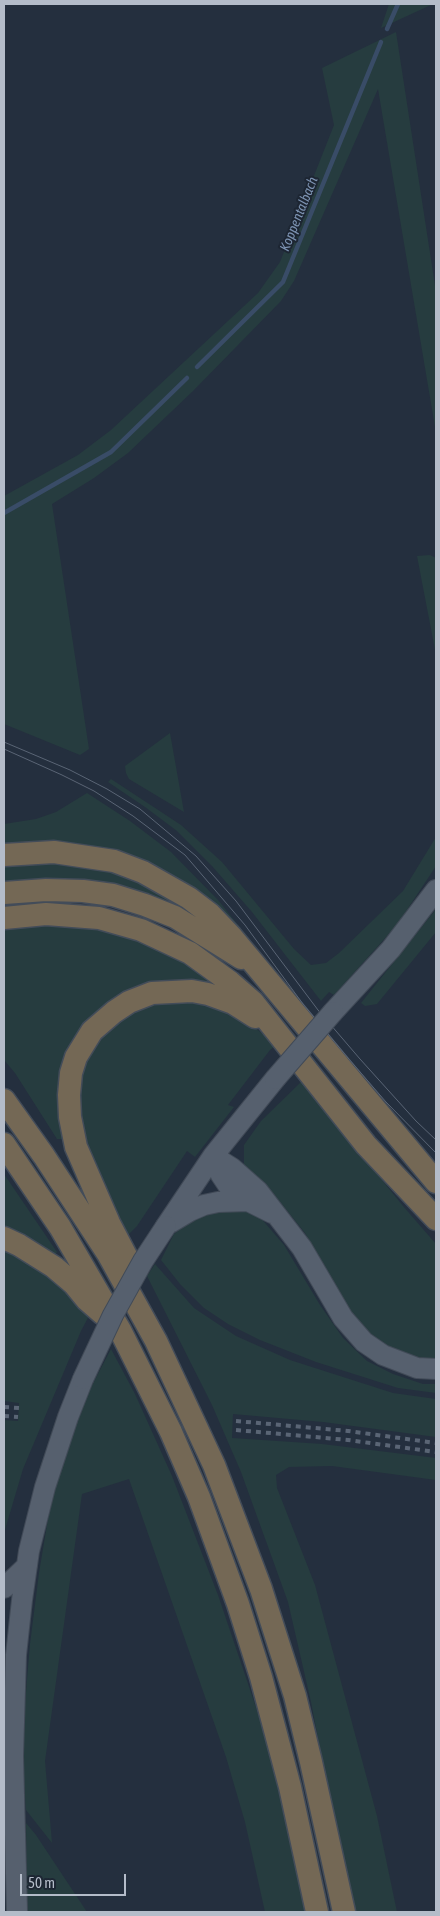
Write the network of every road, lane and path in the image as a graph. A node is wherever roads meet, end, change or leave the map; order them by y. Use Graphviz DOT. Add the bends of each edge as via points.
graph roads {
  1 [pos="4,855"];
  2 [pos="436,890"];
  3 [pos="4,893"];
  4 [pos="4,918"];
  5 [pos="256,968"];
  6 [pos="280,1037"];
  7 [pos="4,1100"];
  8 [pos="4,1144"];
  9 [pos="213,1156"];
  10 [pos="436,1182"];
  11 [pos="248,1201"];
  12 [pos="276,1214"];
  13 [pos="436,1219"];
  14 [pos="166,1226"];
  15 [pos="4,1238"];
  16 [pos="120,1330"];
  17 [pos="156,1341"];
  18 [pos="436,1369"];
  19 [pos="27,1566"];
  20 [pos="4,1588"];
  21 [pos="9,1622"];
  22 [pos="17,1912"];
  23 [pos="317,1912"];
  24 [pos="344,1912"];
  1 -- 5 [label="highway" via="54,852 114,861 143,872 210,914"];
  2 -- 9 [label="main road, bridge" via="391,949 275,1079"];
  3 -- 5 [label="highway" via="83,891 137,902 175,917"];
  4 -- 6 [label="highway" via="67,914 110,920 150,934 190,953 230,982 252,1002"];
  5 -- 10 [label="highway"];
  6 -- 13 [label="highway" via="366,1144"];
  6 -- 17 [label="highway" via="233,1004 208,994 192,991 152,993 114,1012 92,1031 76,1057 69,1094 76,1147 109,1223 145,1292"];
  7 -- 17 [label="highway" via="108,1254"];
  8 -- 16 [label="highway" via="60,1228"];
  9 -- 11 [label="main road" via="229,1187"];
  9 -- 12 [label="main road" via="258,1191"];
  9 -- 14 [label="main road"];
  11 -- 12 [label="main road"];
  11 -- 14 [label="main road" via="204,1205"];
  12 -- 18 [label="main road" via="302,1248 343,1318 364,1342 383,1355 418,1368"];
  14 -- 19 [label="main road, bridge" via="113,1315 83,1379 45,1487"];
  15 -- 16 [label="highway" via="20,1244 54,1267"];
  16 -- 23 [label="highway" via="184,1462 238,1604 281,1749"];
  17 -- 24 [label="highway" via="214,1465 266,1604 295,1696"];
  19 -- 20 [label="main road"];
  19 -- 21 [label="main road"];
  21 -- 22 [label="main road"];
}
